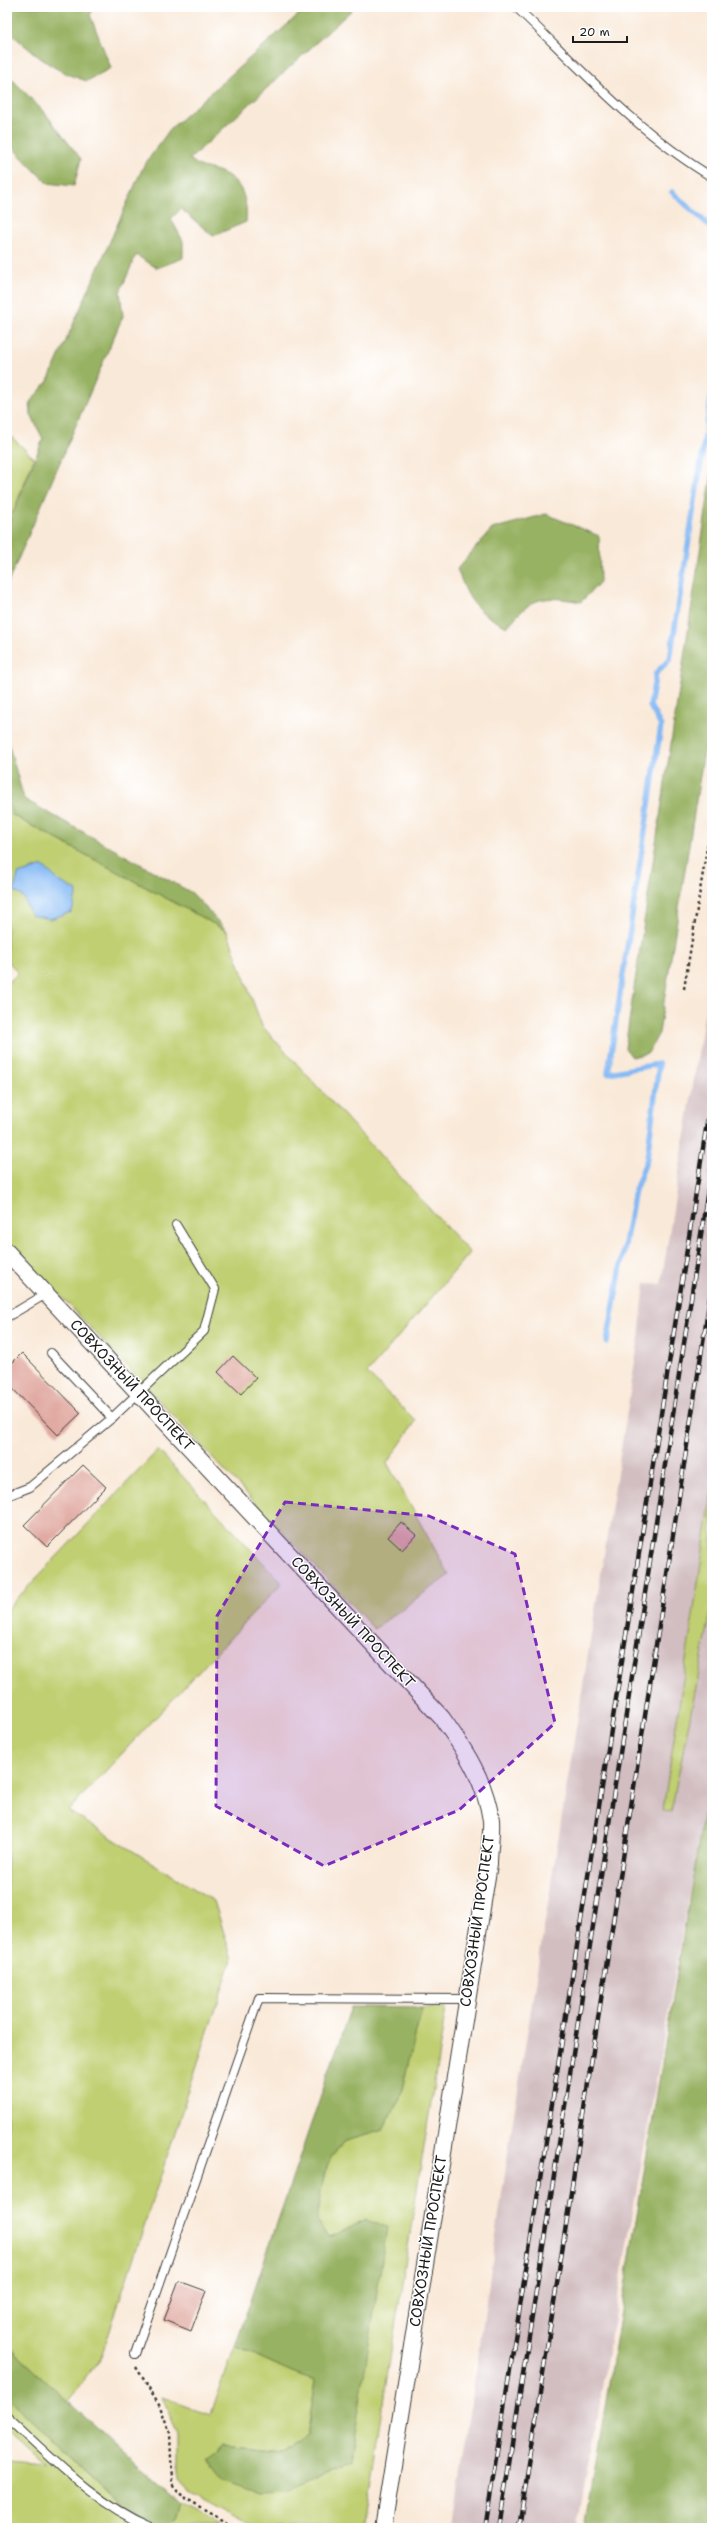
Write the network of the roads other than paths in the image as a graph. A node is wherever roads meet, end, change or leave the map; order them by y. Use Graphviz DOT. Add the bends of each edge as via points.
graph roads {
  1 [pos="516,7"];
  2 [pos="712,177"];
  3 [pos="176,1225"];
  4 [pos="7,1252"];
  5 [pos="46,1294"];
  6 [pos="7,1317"];
  7 [pos="51,1353"];
  8 [pos="139,1393"];
  9 [pos="112,1418"];
  10 [pos="7,1496"];
  11 [pos="467,1999"];
  12 [pos="135,2354"];
  13 [pos="7,2417"];
  14 [pos="151,2528"];
  15 [pos="383,2528"];
  1 -- 2 [label="lane" via="637,122 686,162"];
  3 -- 8 [label="lane" via="215,1289 204,1331"];
  4 -- 5 [label="street, СОВХОЗНЫЙ ПРОСПЕКТ"];
  5 -- 6 [label="lane"];
  5 -- 8 [label="street, СОВХОЗНЫЙ ПРОСПЕКТ"];
  7 -- 9 [label="lane"];
  8 -- 9 [label="lane"];
  8 -- 11 [label="street, СОВХОЗНЫЙ ПРОСПЕКТ" via="442,1718 466,1752 484,1787 491,1821 489,1864"];
  9 -- 10 [label="lane" via="30,1487"];
  11 -- 12 [label="lane" via="259,1998"];
  11 -- 15 [label="street, СОВХОЗНЫЙ ПРОСПЕКТ"];
  13 -- 14 [label="lane" via="77,2481 126,2518"];
}
